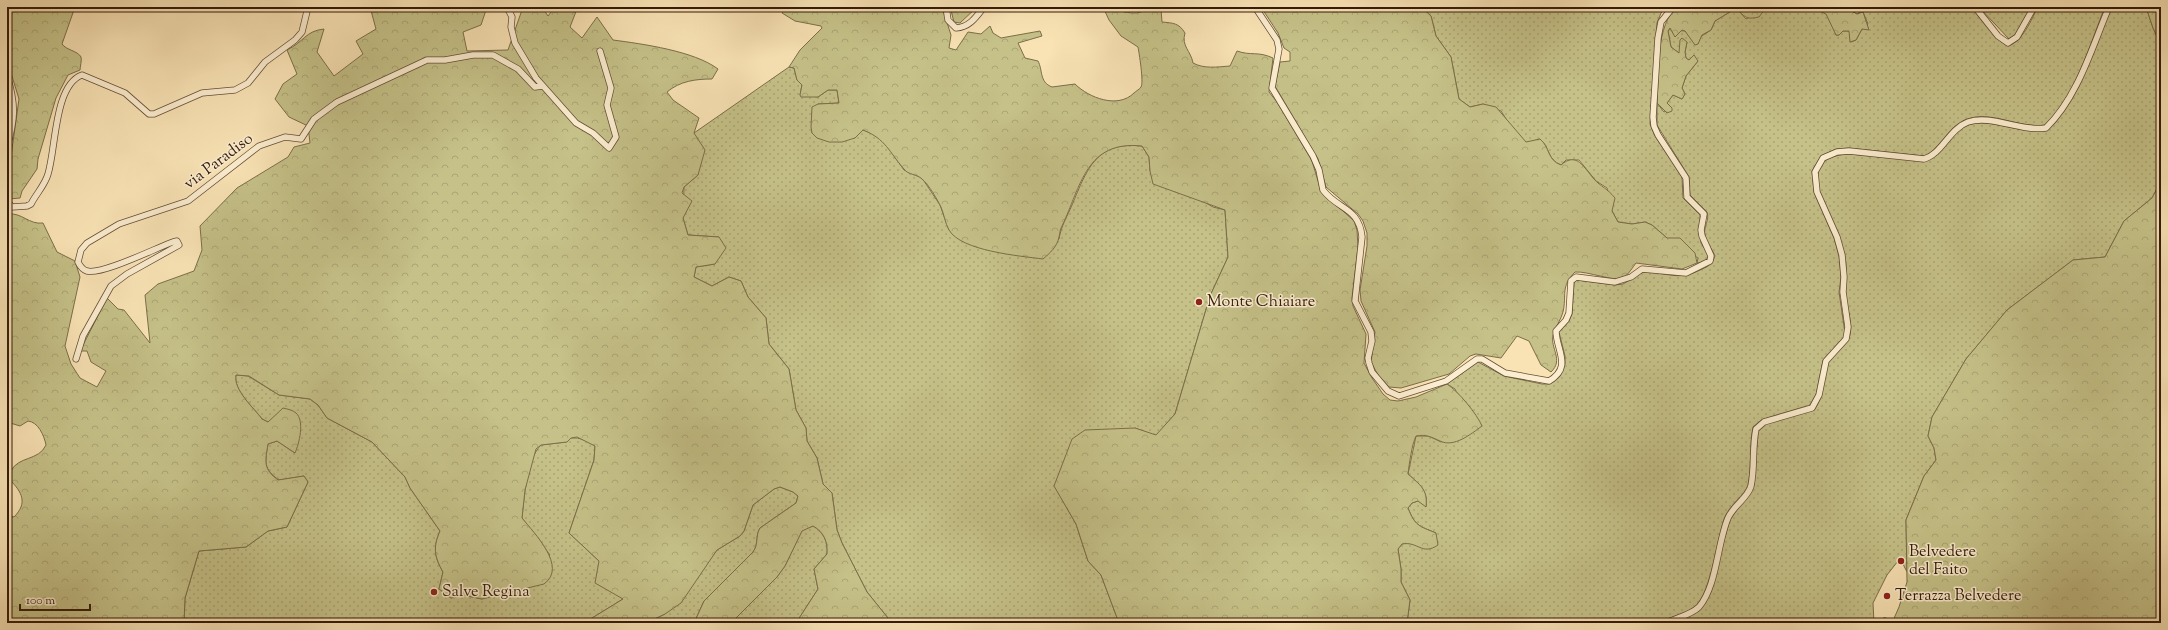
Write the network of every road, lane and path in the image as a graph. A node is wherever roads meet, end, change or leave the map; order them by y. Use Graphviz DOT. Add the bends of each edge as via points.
graph roads {
  1 [pos="308,7"];
  2 [pos="507,7"];
  3 [pos="946,7"];
  4 [pos="984,7"];
  5 [pos="1255,7"];
  6 [pos="1673,7"];
  7 [pos="1850,7"];
  8 [pos="1863,7"];
  9 [pos="1975,7"];
  10 [pos="2034,7"];
  11 [pos="2108,7"];
  12 [pos="600,51"];
  13 [pos="7,75"];
  14 [pos="542,86"];
  15 [pos="7,148"];
  16 [pos="8,203"];
  17 [pos="76,359"];
  18 [pos="1666,623"];
  1 -- 16 [label="street" via="302,32 295,40 265,62 248,83 235,90 202,93 149,114 125,93 82,75 76,77 69,83 62,100 48,175 31,204 27,206"];
  2 -- 14 [label="street" via="512,17 515,43"];
  3 -- 4 [label="street" via="948,20 951,26 956,28 964,28"];
  5 -- 6 [label="street" via="1279,49 1272,88 1313,156 1323,190 1355,216 1361,227 1355,301 1371,332 1369,364 1372,372 1388,391 1399,396 1446,382 1477,359 1482,359 1505,373 1549,381 1558,372 1562,363 1556,332 1569,313 1571,281 1576,276 1615,282 1622,281 1642,269 1686,273 1710,261 1711,256 1703,241 1701,230 1704,214 1687,197 1686,178 1654,126 1658,38 1661,22"];
  7 -- 8 [label="street" via="1857,10"];
  9 -- 10 [label="street" via="1998,36 2008,43 2017,36"];
  11 -- 18 [label="street" via="2076,84 2057,118 2046,128 2022,128 1978,120 1952,132 1932,156 1924,159 1849,151 1837,152 1823,158 1815,172 1817,192 1842,255 1843,292 1848,327 1846,339 1826,361 1819,396 1812,408 1764,422 1756,429 1750,490 1727,519 1712,579 1704,599 1696,610"];
  12 -- 14 [label="street" via="611,88 607,105 616,137 609,148 593,133 576,123"];
  13 -- 15 [label="street" via="14,97 14,122"];
  14 -- 17 [label="street, via Paradiso" via="535,87 518,69 493,56 473,55 427,60 337,102 314,119 301,139 285,137 259,146 188,202 115,227 87,243 81,250 78,262 84,270 99,270 113,266 173,242 177,241 179,245 127,274 111,286 83,336"];
}
